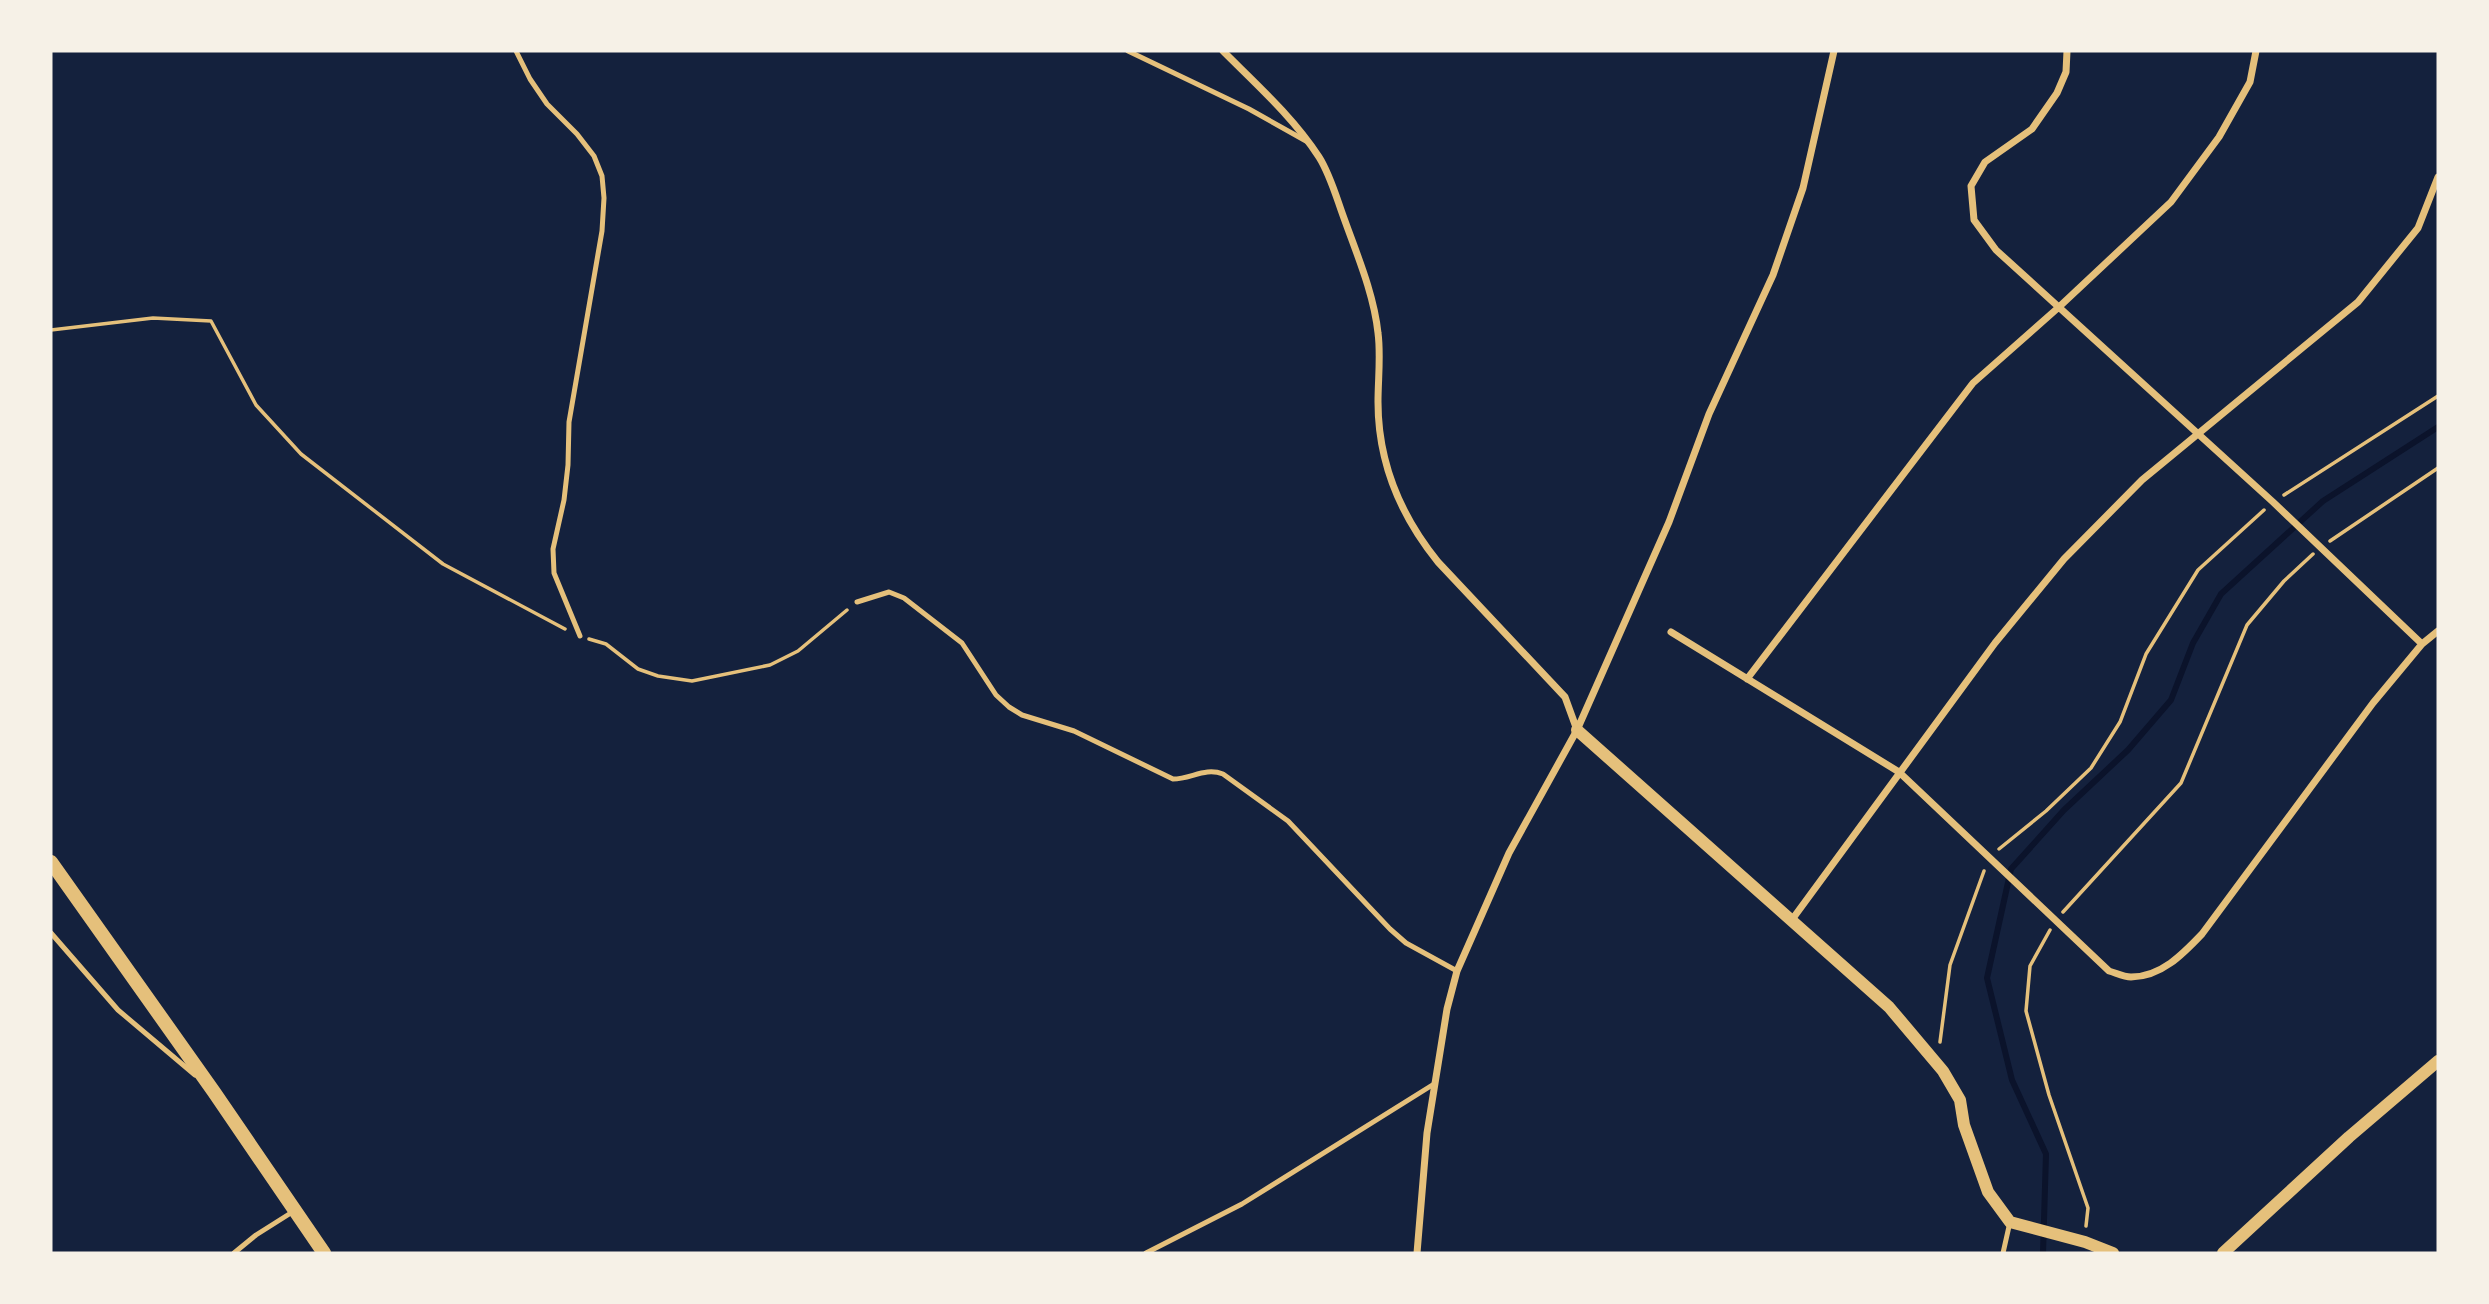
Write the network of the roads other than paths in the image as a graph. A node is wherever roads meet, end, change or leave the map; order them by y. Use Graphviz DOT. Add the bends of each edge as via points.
graph roads {
  1 [pos="516,51"];
  2 [pos="1128,51"];
  3 [pos="1223,51"];
  4 [pos="1834,51"];
  5 [pos="2067,51"];
  6 [pos="2256,51"];
  7 [pos="1308,142"];
  8 [pos="2438,177"];
  9 [pos="2059,307"];
  10 [pos="2198,434"];
  11 [pos="857,602"];
  12 [pos="2438,631"];
  13 [pos="1671,632"];
  14 [pos="580,636"];
  15 [pos="2422,644"];
  16 [pos="1747,679"];
  17 [pos="1577,730"];
  18 [pos="1899,772"];
  19 [pos="51,862"];
  20 [pos="1791,921"];
  21 [pos="51,933"];
  22 [pos="1457,971"];
  23 [pos="2438,1061"];
  24 [pos="1434,1084"];
  25 [pos="214,1091"];
  26 [pos="294,1211"];
  27 [pos="2015,1224"];
  28 [pos="2085,1245"];
  29 [pos="234,1253"];
  30 [pos="324,1253"];
  31 [pos="1146,1253"];
  32 [pos="1417,1253"];
  33 [pos="2003,1253"];
  34 [pos="2113,1253"];
  35 [pos="2223,1253"];
  1 -- 14 [label="lane" via="547,104 594,156 602,176 602,231 569,422 565,488 553,549 555,573"];
  2 -- 7 [label="lane"];
  3 -- 7 [label="street"];
  4 -- 17 [label="street" via="1816,139 1773,275 1709,414 1669,522"];
  5 -- 9 [label="street" via="2066,72 2057,93 2032,129 1986,162 1971,186 1974,220 1996,250"];
  6 -- 9 [label="street" via="2250,82 2219,137 2171,202"];
  7 -- 17 [label="street" via="1330,179 1375,315 1379,434 1397,497 1420,541 1565,697"];
  8 -- 10 [label="street" via="2418,228 2358,302"];
  9 -- 10 [label="street"];
  9 -- 16 [label="street" via="1973,383"];
  10 -- 15 [label="street"];
  10 -- 18 [label="street" via="2142,480 2064,559"];
  11 -- 22 [label="lane" via="889,592 904,598 962,643 996,695 1022,715 1074,731 1173,779 1213,770 1223,775 1288,821 1406,943"];
  12 -- 15 [label="street"];
  13 -- 16 [label="street"];
  15 -- 18 [label="street" via="2202,934 2156,972 2130,977 2109,971"];
  16 -- 18 [label="street"];
  17 -- 20 [label="street"];
  17 -- 22 [label="street" via="1509,853"];
  18 -- 20 [label="street"];
  19 -- 25 [label="main road"];
  20 -- 27 [label="street" via="1889,1007 1937,1062 1960,1100 1988,1192"];
  21 -- 25 [label="lane" via="118,1010"];
  22 -- 24 [label="street"];
  23 -- 35 [label="street"];
  24 -- 31 [label="lane" via="1254,1197"];
  24 -- 32 [label="street"];
  25 -- 26 [label="main road"];
  26 -- 29 [label="lane"];
  26 -- 30 [label="main road"];
  27 -- 28 [label="street"];
  27 -- 33 [label="lane"];
  28 -- 34 [label="street"];
}
